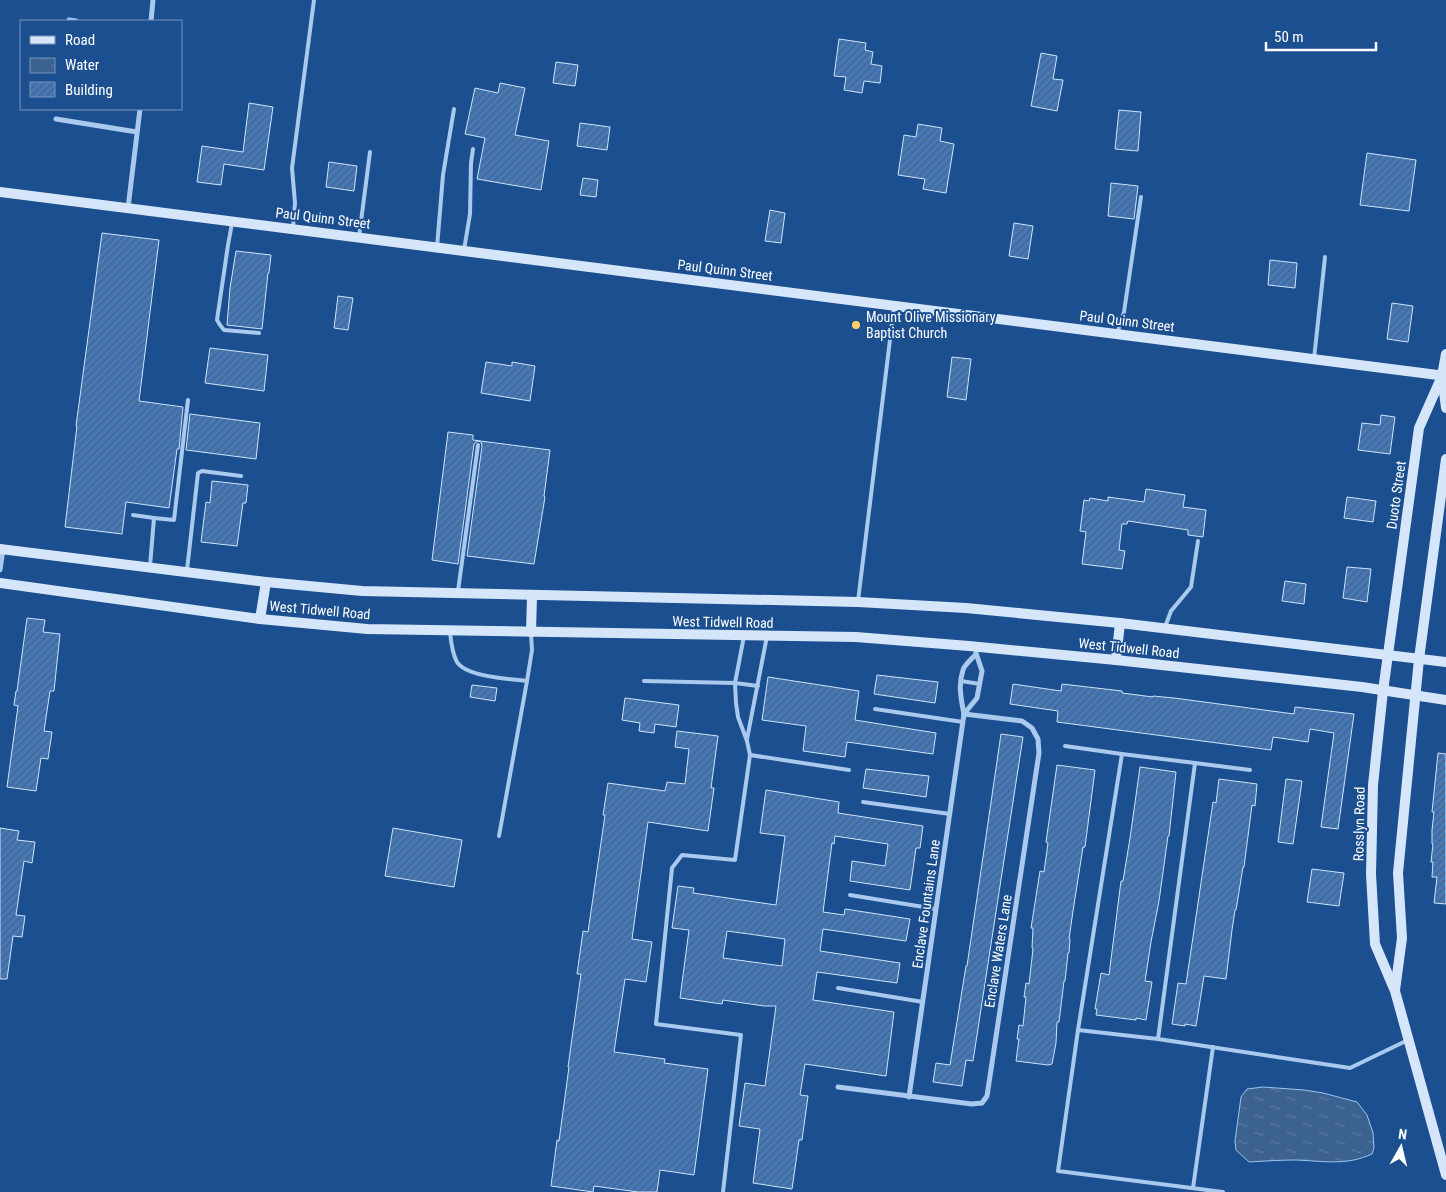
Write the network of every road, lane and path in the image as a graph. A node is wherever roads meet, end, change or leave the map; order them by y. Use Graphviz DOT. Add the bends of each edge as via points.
graph roads {
  1 [pos="153,0"];
  2 [pos="314,0"];
  3 [pos="151,20"];
  4 [pos="454,109"];
  5 [pos="140,110"];
  6 [pos="56,119"];
  7 [pos="137,132"];
  8 [pos="473,149"];
  9 [pos="370,152"];
  10 [pos="0,192"];
  11 [pos="1141,197"];
  12 [pos="128,208"];
  13 [pos="233,221"];
  14 [pos="293,228"];
  15 [pos="359,237"];
  16 [pos="437,247"];
  17 [pos="464,250"];
  18 [pos="1324,257"];
  19 [pos="894,305"];
  20 [pos="259,334"];
  21 [pos="1117,334"];
  22 [pos="1446,354"];
  23 [pos="1314,359"];
  24 [pos="1444,376"];
  25 [pos="188,400"];
  26 [pos="1446,408"];
  27 [pos="478,444"];
  28 [pos="1446,459"];
  29 [pos="241,476"];
  30 [pos="133,515"];
  31 [pos="154,518"];
  32 [pos="1198,541"];
  33 [pos="1,549"];
  34 [pos="150,568"];
  35 [pos="0,570"];
  36 [pos="187,572"];
  37 [pos="266,582"];
  38 [pos="0,583"];
  39 [pos="458,594"];
  40 [pos="532,596"];
  41 [pos="858,602"];
  42 [pos="260,619"];
  43 [pos="1120,624"];
  44 [pos="1164,629"];
  45 [pos="450,630"];
  46 [pos="531,632"];
  47 [pos="744,636"];
  48 [pos="767,636"];
  49 [pos="976,650"];
  50 [pos="1388,655"];
  51 [pos="1420,659"];
  52 [pos="1116,660"];
  53 [pos="1446,662"];
  54 [pos="527,681"];
  55 [pos="644,681"];
  56 [pos="961,681"];
  57 [pos="735,683"];
  58 [pos="980,684"];
  59 [pos="758,686"];
  60 [pos="1383,691"];
  61 [pos="1416,696"];
  62 [pos="1446,700"];
  63 [pos="875,709"];
  64 [pos="964,714"];
  65 [pos="963,722"];
  66 [pos="747,741"];
  67 [pos="1065,746"];
  68 [pos="1122,754"];
  69 [pos="750,755"];
  70 [pos="1195,764"];
  71 [pos="849,770"];
  72 [pos="1250,770"];
  73 [pos="863,802"];
  74 [pos="950,814"];
  75 [pos="499,836"];
  76 [pos="850,895"];
  77 [pos="936,909"];
  78 [pos="838,988"];
  79 [pos="1395,991"];
  80 [pos="923,1002"];
  81 [pos="1078,1030"];
  82 [pos="1158,1039"];
  83 [pos="1408,1040"];
  84 [pos="1213,1047"];
  85 [pos="838,1087"];
  86 [pos="909,1097"];
  87 [pos="1444,1165"];
  88 [pos="1446,1175"];
  89 [pos="1193,1188"];
  90 [pos="723,1192"];
  91 [pos="1223,1192"];
  1 -- 3 [label="street"];
  2 -- 14 [label="lane" via="292,168"];
  4 -- 16 [label="lane"];
  5 -- 7 [label="street"];
  6 -- 7 [label="street"];
  7 -- 12 [label="street"];
  8 -- 17 [label="lane" via="470,214"];
  9 -- 15 [label="lane"];
  10 -- 12 [label="main road, Paul Quinn Street"];
  11 -- 21 [label="lane" via="1124,312"];
  12 -- 13 [label="main road, Paul Quinn Street"];
  13 -- 14 [label="main road, Paul Quinn Street"];
  13 -- 20 [label="lane" via="217,320 224,330"];
  14 -- 15 [label="main road, Paul Quinn Street"];
  15 -- 16 [label="main road, Paul Quinn Street"];
  16 -- 17 [label="main road, Paul Quinn Street"];
  17 -- 19 [label="main road, Paul Quinn Street"];
  18 -- 23 [label="lane"];
  19 -- 21 [label="main road, Paul Quinn Street"];
  19 -- 41 [label="lane"];
  21 -- 23 [label="main road, Paul Quinn Street"];
  22 -- 24 [label="main road"];
  23 -- 24 [label="main road, Paul Quinn Street"];
  24 -- 26 [label="main road"];
  24 -- 50 [label="main road, Duoto Street" via="1419,428"];
  25 -- 31 [label="lane" via="174,520"];
  27 -- 39 [label="lane"];
  28 -- 51 [label="main road"];
  29 -- 36 [label="lane" via="198,473"];
  30 -- 31 [label="lane"];
  31 -- 34 [label="lane"];
  32 -- 44 [label="lane" via="1191,587 1172,611"];
  33 -- 34 [label="main road, West Tidwell Road"];
  33 -- 35 [label="street"];
  34 -- 36 [label="main road, West Tidwell Road"];
  36 -- 37 [label="main road, West Tidwell Road"];
  37 -- 39 [label="main road, West Tidwell Road" via="362,591"];
  37 -- 42 [label="main road"];
  38 -- 42 [label="main road, West Tidwell Road"];
  39 -- 40 [label="main road, West Tidwell Road"];
  40 -- 41 [label="main road, West Tidwell Road"];
  40 -- 46 [label="main road"];
  41 -- 43 [label="main road, West Tidwell Road" via="966,608"];
  42 -- 45 [label="main road, West Tidwell Road" via="367,629"];
  43 -- 44 [label="main road, West Tidwell Road"];
  43 -- 52 [label="main road"];
  44 -- 50 [label="main road, West Tidwell Road"];
  45 -- 46 [label="main road, West Tidwell Road"];
  45 -- 54 [label="lane" via="458,664 478,674"];
  46 -- 47 [label="main road, West Tidwell Road"];
  46 -- 54 [label="lane"];
  47 -- 48 [label="main road, West Tidwell Road"];
  47 -- 57 [label="lane"];
  48 -- 49 [label="main road, West Tidwell Road" via="856,637"];
  48 -- 59 [label="lane"];
  49 -- 52 [label="main road, West Tidwell Road"];
  49 -- 56 [label="street, Enclave Fountains Lane" via="964,669"];
  49 -- 58 [label="street, Enclave Fountains Lane" via="982,671"];
  50 -- 51 [label="main road, West Tidwell Road"];
  50 -- 60 [label="main road, Rosslyn Road"];
  51 -- 53 [label="main road, West Tidwell Road"];
  51 -- 61 [label="main road, Rosslyn Road"];
  52 -- 60 [label="main road, West Tidwell Road"];
  54 -- 75 [label="lane"];
  55 -- 57 [label="lane"];
  56 -- 58 [label="lane"];
  56 -- 64 [label="street, Enclave Fountains Lane"];
  57 -- 59 [label="lane"];
  57 -- 66 [label="lane" via="738,717"];
  58 -- 64 [label="street, Enclave Fountains Lane" via="977,698"];
  59 -- 66 [label="lane"];
  60 -- 61 [label="main road, West Tidwell Road"];
  60 -- 79 [label="main road, Rosslyn Road" via="1373,784 1371,874 1375,944"];
  61 -- 62 [label="main road, West Tidwell Road"];
  61 -- 79 [label="main road, Rosslyn Road" via="1398,873 1402,938"];
  63 -- 65 [label="lane"];
  64 -- 65 [label="street, Enclave Fountains Lane"];
  64 -- 86 [label="street, Enclave Waters Lane" via="1022,721 1032,728 1038,739 1039,753 986,1096 982,1102 972,1104"];
  65 -- 74 [label="street, Enclave Fountains Lane"];
  66 -- 69 [label="lane"];
  67 -- 68 [label="lane"];
  68 -- 70 [label="lane"];
  68 -- 81 [label="lane"];
  69 -- 71 [label="lane"];
  69 -- 90 [label="lane" via="735,860 682,855 672,868 656,1024 741,1034"];
  70 -- 72 [label="lane"];
  70 -- 82 [label="lane"];
  73 -- 74 [label="lane"];
  74 -- 77 [label="street, Enclave Fountains Lane"];
  76 -- 77 [label="lane"];
  77 -- 80 [label="street, Enclave Fountains Lane"];
  78 -- 80 [label="lane"];
  79 -- 83 [label="main road, Rosslyn Road"];
  80 -- 86 [label="street, Enclave Fountains Lane"];
  81 -- 82 [label="lane"];
  81 -- 89 [label="lane" via="1058,1171"];
  82 -- 84 [label="lane"];
  83 -- 84 [label="lane" via="1350,1068"];
  83 -- 87 [label="main road, Rosslyn Road"];
  84 -- 89 [label="lane"];
  85 -- 86 [label="street, Enclave Waters Lane"];
  87 -- 88 [label="main road, Rosslyn Road"];
  89 -- 91 [label="lane"];
}
